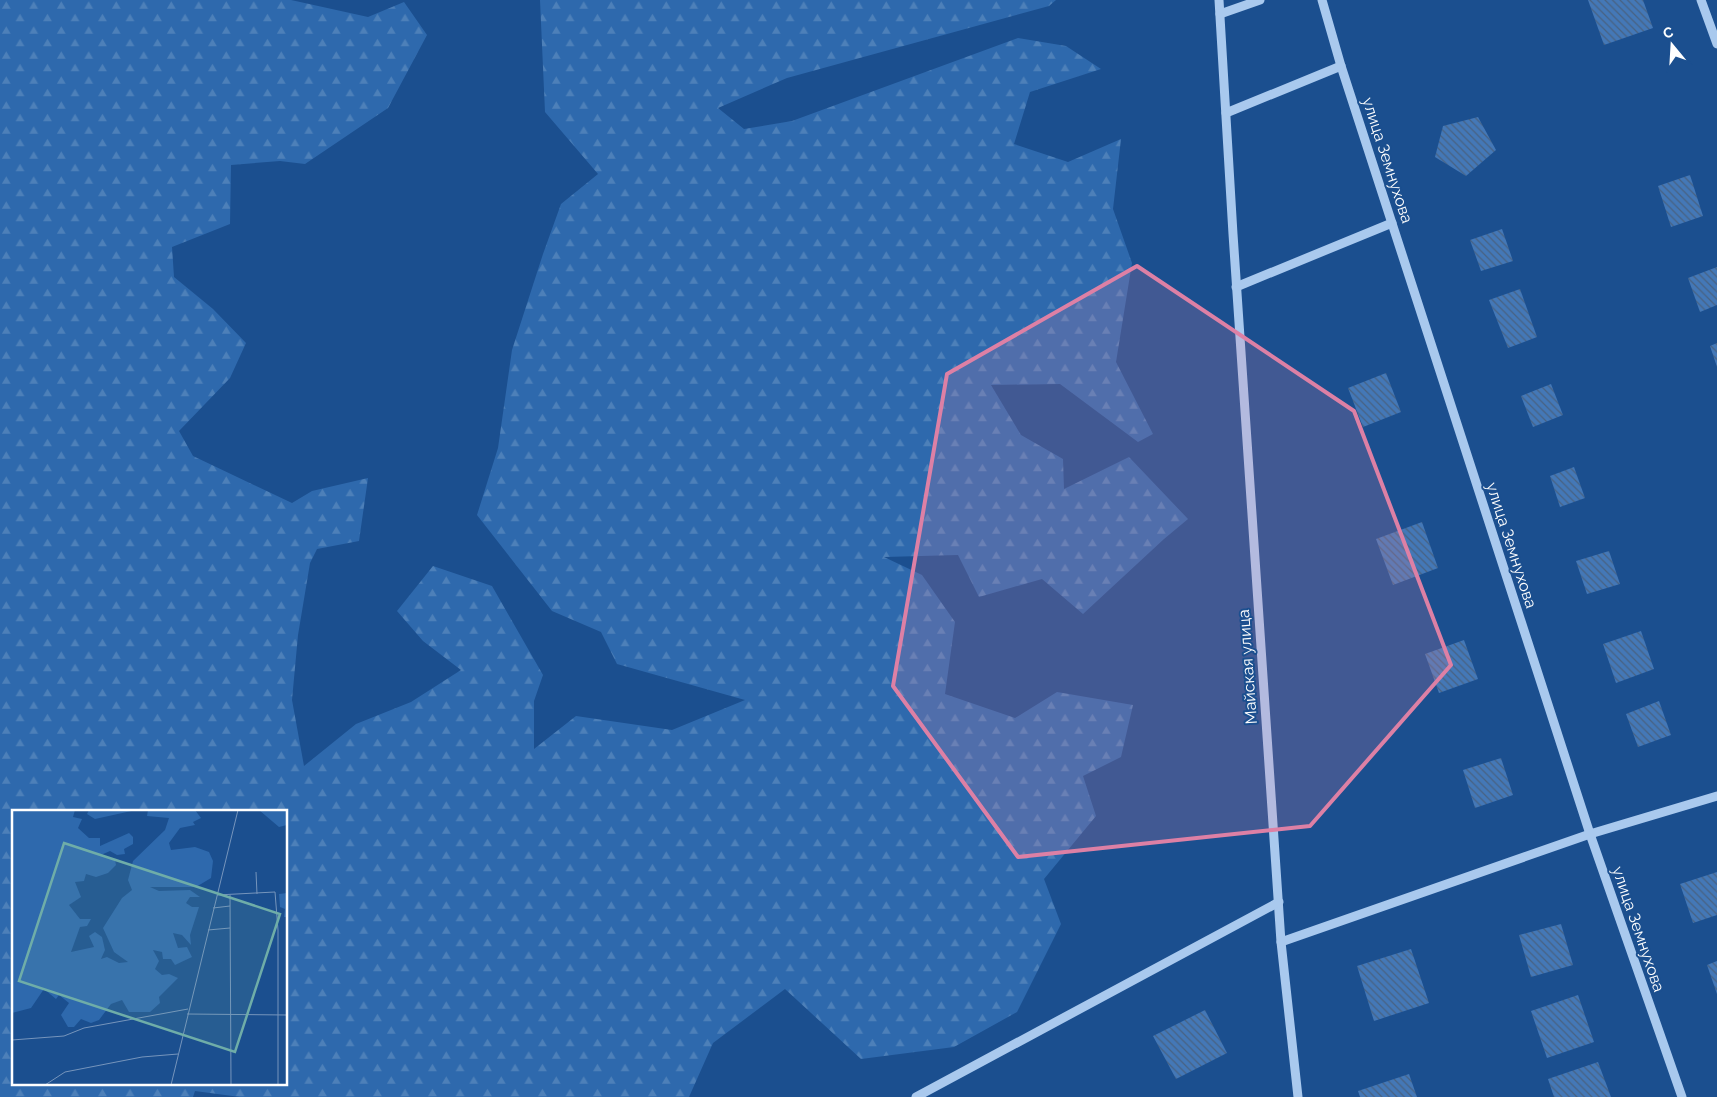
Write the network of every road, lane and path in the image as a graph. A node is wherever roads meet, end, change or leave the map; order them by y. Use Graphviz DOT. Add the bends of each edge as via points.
graph roads {
  1 [pos="1219,0"];
  2 [pos="1260,0"];
  3 [pos="1322,0"];
  4 [pos="1701,0"];
  5 [pos="1220,14"];
  6 [pos="1717,44"];
  7 [pos="1341,66"];
  8 [pos="1226,113"];
  9 [pos="1392,223"];
  10 [pos="1236,287"];
  11 [pos="1717,796"];
  12 [pos="1590,834"];
  13 [pos="1279,902"];
  14 [pos="1281,942"];
  15 [pos="916,1097"];
  16 [pos="1298,1097"];
  17 [pos="1682,1097"];
  1 -- 5 [label="street, Майская улица"];
  2 -- 5 [label="street"];
  3 -- 7 [label="street, улица Земнухова"];
  4 -- 6 [label="street"];
  5 -- 8 [label="street, Майская улица"];
  7 -- 8 [label="street"];
  7 -- 9 [label="street, улица Земнухова"];
  8 -- 10 [label="street, Майская улица"];
  9 -- 10 [label="street"];
  9 -- 12 [label="street, улица Земнухова"];
  10 -- 13 [label="street, Майская улица"];
  11 -- 12 [label="street"];
  12 -- 14 [label="street"];
  12 -- 17 [label="street, улица Земнухова"];
  13 -- 14 [label="street, Майская улица"];
  13 -- 15 [label="street"];
  14 -- 16 [label="street, Майская улица"];
}
